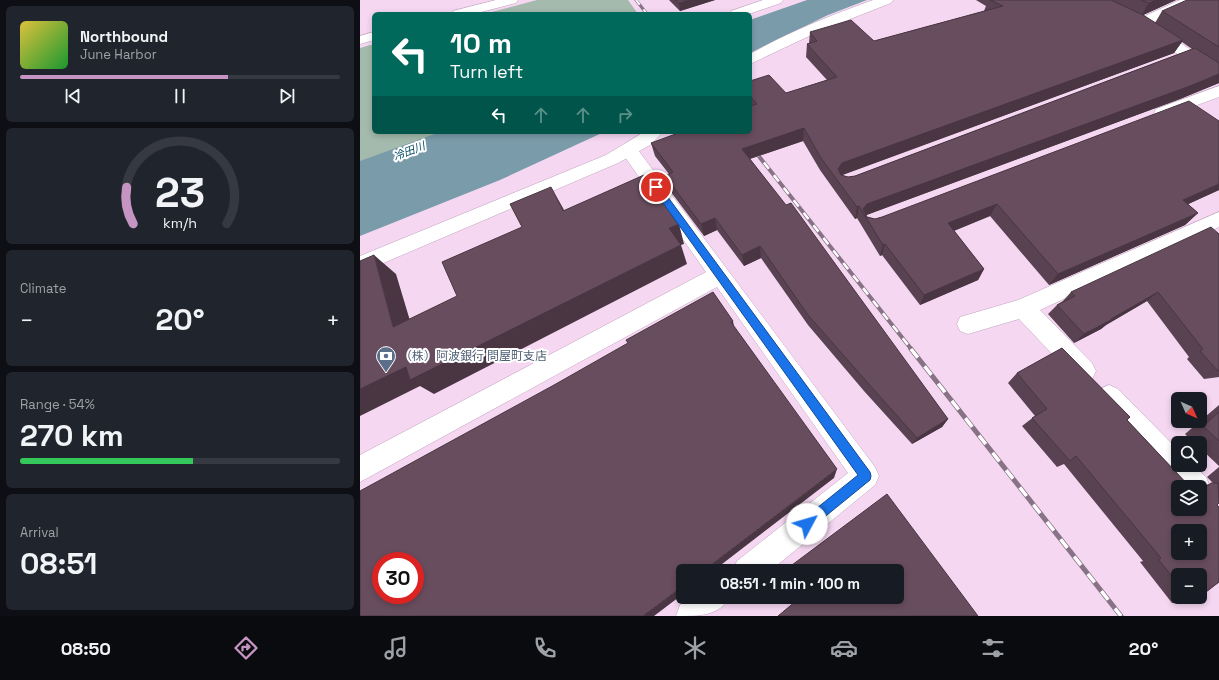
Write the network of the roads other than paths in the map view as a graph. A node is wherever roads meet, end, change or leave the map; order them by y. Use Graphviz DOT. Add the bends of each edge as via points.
graph roads {
  1 [pos="511,0"];
  2 [pos="776,0"];
  3 [pos="886,0"];
  4 [pos="1191,0"];
  5 [pos="466,12"];
  6 [pos="742,12"];
  7 [pos="1128,16"];
  8 [pos="1142,23"];
  9 [pos="372,37"];
  10 [pos="360,40"];
  11 [pos="752,59"];
  12 [pos="1219,74"];
  13 [pos="1219,91"];
  14 [pos="1145,119"];
  15 [pos="652,134"];
  16 [pos="629,150"];
  17 [pos="1218,221"];
  18 [pos="360,265"];
  19 [pos="720,275"];
  20 [pos="1023,308"];
  21 [pos="968,324"];
  22 [pos="360,469"];
  23 [pos="1189,480"];
  24 [pos="756,564"];
  25 [pos="706,604"];
  26 [pos="691,616"];
  1 -- 5 [label="street"];
  2 -- 6 [label="street"];
  3 -- 11 [label="street" via="776,45"];
  4 -- 8 [label="street"];
  7 -- 8 [label="street"];
  8 -- 12 [label="street" via="1179,56"];
  9 -- 10 [label="street"];
  13 -- 14 [label="street"];
  15 -- 16 [label="street"];
  16 -- 18 [label="street"];
  16 -- 19 [label="street"];
  17 -- 20 [label="street"];
  19 -- 22 [label="street"];
  19 -- 24 [label="street" via="866,476"];
  20 -- 21 [label="street"];
  20 -- 23 [label="street"];
  25 -- 26 [label="street"];
}
